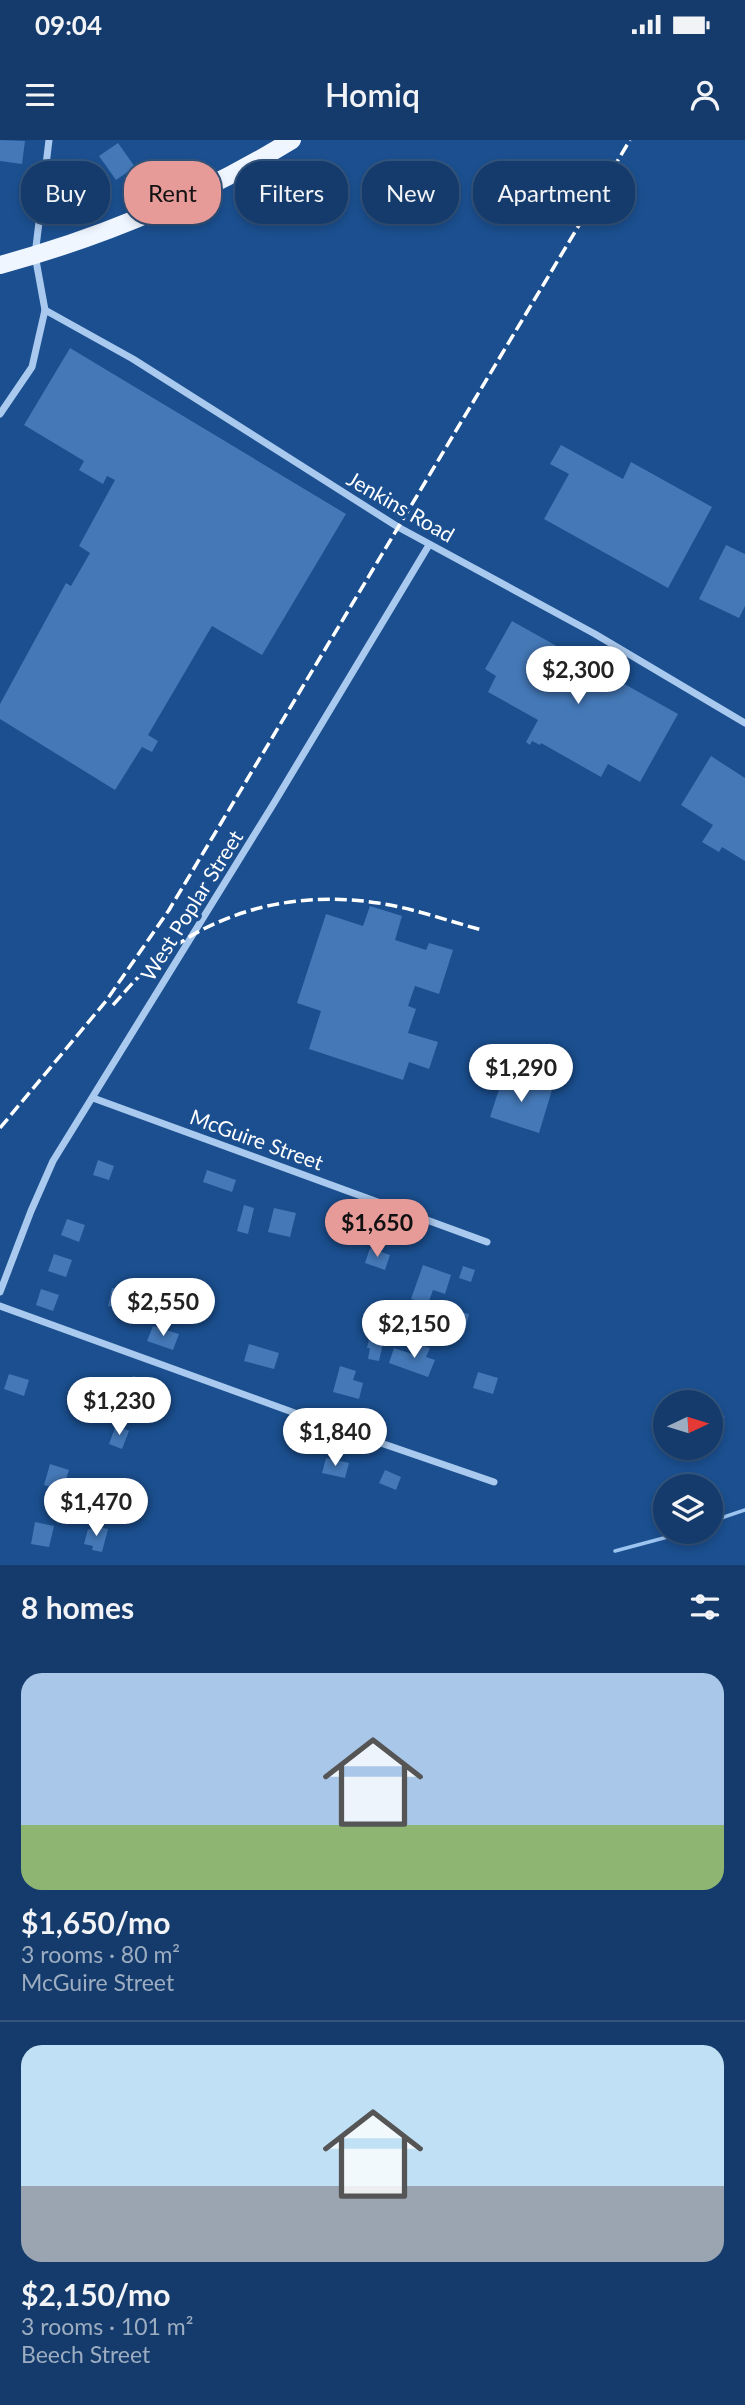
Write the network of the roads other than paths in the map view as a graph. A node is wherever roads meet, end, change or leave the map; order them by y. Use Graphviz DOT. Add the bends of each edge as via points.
graph roads {
  1 [pos="49,140"];
  2 [pos="292,140"];
  3 [pos="35,255"];
  4 [pos="0,265"];
  5 [pos="45,310"];
  6 [pos="0,414"];
  7 [pos="429,545"];
  8 [pos="745,723"];
  9 [pos="93,1098"];
  10 [pos="487,1242"];
  11 [pos="0,1292"];
  12 [pos="0,1306"];
  13 [pos="494,1482"];
  1 -- 3 [label="street"];
  2 -- 3 [label="main road" via="150,214"];
  3 -- 4 [label="main road"];
  3 -- 5 [label="street"];
  5 -- 6 [label="street" via="32,367"];
  5 -- 7 [label="street, Jenkins Road" via="133,359"];
  7 -- 8 [label="street, Jenkins Road" via="595,634"];
  7 -- 9 [label="street, West Poplar Street"];
  9 -- 10 [label="street, McGuire Street"];
  9 -- 11 [label="street, West Poplar Street" via="53,1161"];
  12 -- 13 [label="street"];
}
